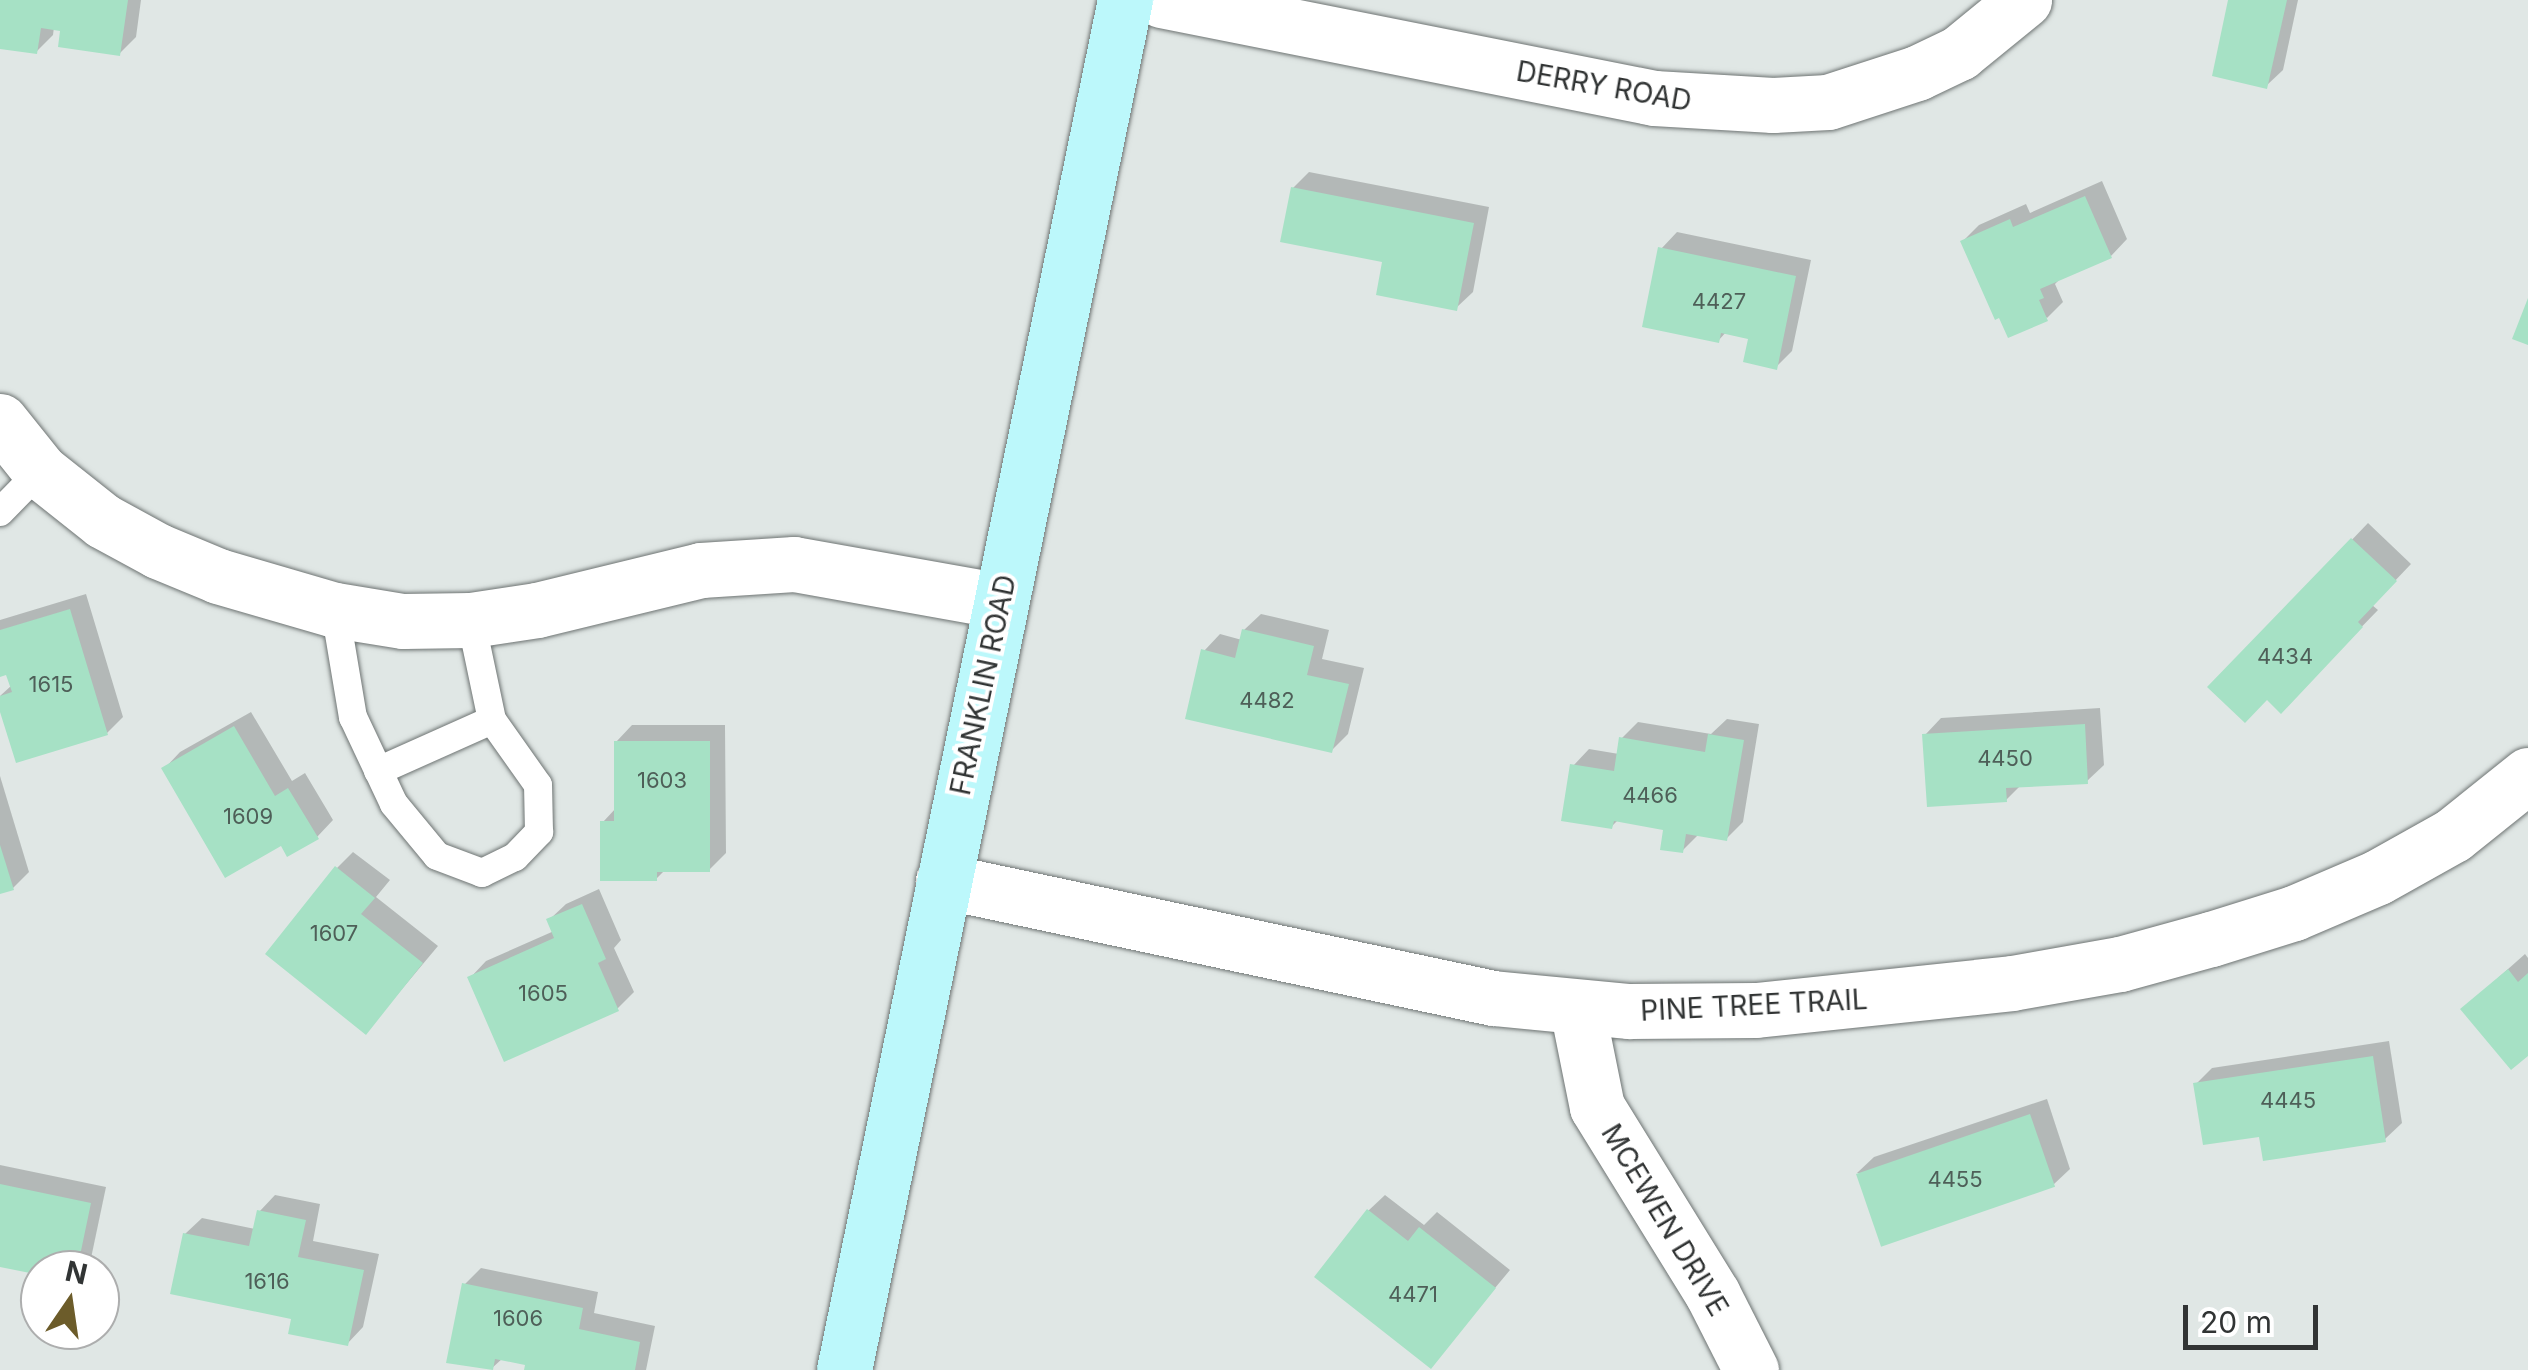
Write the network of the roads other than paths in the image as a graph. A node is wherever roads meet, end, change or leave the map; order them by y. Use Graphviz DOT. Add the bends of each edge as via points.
graph roads {
  1 [pos="1125,0"];
  2 [pos="1161,0"];
  3 [pos="2024,0"];
  4 [pos="0,421"];
  5 [pos="40,471"];
  6 [pos="0,512"];
  7 [pos="1000,601"];
  8 [pos="335,610"];
  9 [pos="471,620"];
  10 [pos="492,720"];
  11 [pos="378,771"];
  12 [pos="2528,775"];
  13 [pos="943,880"];
  14 [pos="1577,1008"];
  15 [pos="844,1370"];
  16 [pos="1751,1370"];
  1 -- 7 [label="street, FRANKLIN ROAD"];
  2 -- 3 [label="street, DERRY ROAD" via="1654,98 1772,105 1828,102 1917,73 1958,54"];
  4 -- 5 [label="street"];
  5 -- 6 [label="lane"];
  5 -- 8 [label="street" via="103,521 158,551"];
  7 -- 9 [label="street" via="840,570 747,564"];
  7 -- 13 [label="street, FRANKLIN ROAD"];
  8 -- 9 [label="street" via="403,621"];
  8 -- 11 [label="lane" via="353,718"];
  9 -- 10 [label="lane"];
  10 -- 11 [label="lane"];
  10 -- 11 [label="lane" via="538,785 539,832 515,857 482,873 437,856 394,804"];
  12 -- 14 [label="street, PINE TREE TRAIL" via="2453,834 2378,877 2294,913 2148,957 2012,983 1825,1005 1684,1012"];
  13 -- 14 [label="street, PINE TREE TRAIL" via="1413,983"];
  13 -- 15 [label="street, FRANKLIN ROAD"];
  14 -- 16 [label="street, MCEWEN DRIVE" via="1597,1107 1713,1295"];
}
